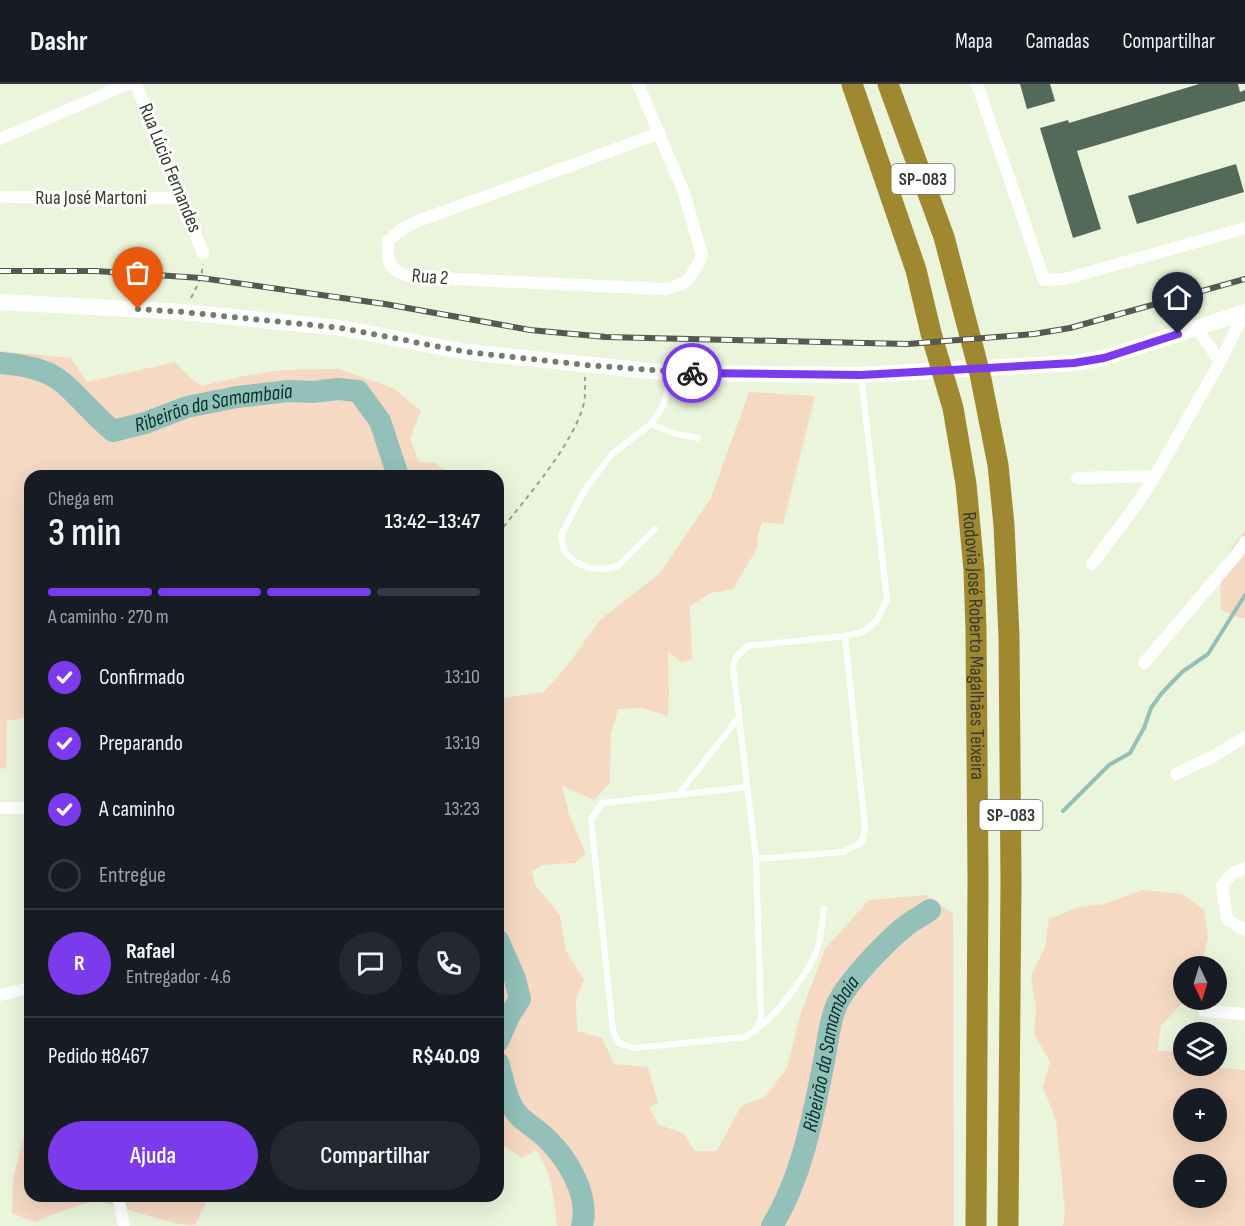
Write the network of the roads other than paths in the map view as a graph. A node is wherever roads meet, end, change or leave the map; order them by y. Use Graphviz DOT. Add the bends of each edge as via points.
graph roads {
  1 [pos="128,84"];
  2 [pos="136,84"];
  3 [pos="638,84"];
  4 [pos="852,84"];
  5 [pos="888,84"];
  6 [pos="977,84"];
  7 [pos="660,132"];
  8 [pos="0,140"];
  9 [pos="0,197"];
  10 [pos="183,198"];
  11 [pos="1245,228"];
  12 [pos="203,252"];
  13 [pos="0,302"];
  14 [pos="1245,312"];
  15 [pos="1197,328"];
  16 [pos="1220,362"];
  17 [pos="671,373"];
  18 [pos="861,375"];
  19 [pos="651,424"];
  20 [pos="698,438"];
  21 [pos="1155,476"];
  22 [pos="1077,478"];
  23 [pos="655,529"];
  24 [pos="1245,542"];
  25 [pos="1092,564"];
  26 [pos="845,636"];
  27 [pos="1144,663"];
  28 [pos="739,717"];
  29 [pos="1245,737"];
  30 [pos="1176,774"];
  31 [pos="747,788"];
  32 [pos="678,795"];
  33 [pos="0,808"];
  34 [pos="24,808"];
  35 [pos="756,859"];
  36 [pos="1245,868"];
  37 [pos="824,909"];
  38 [pos="1245,930"];
  39 [pos="24,989"];
  40 [pos="0,995"];
  41 [pos="1204,1011"];
  42 [pos="1245,1014"];
  43 [pos="757,1029"];
  44 [pos="119,1202"];
  45 [pos="124,1226"];
  46 [pos="976,1226"];
  47 [pos="1008,1226"];
  1 -- 8 [label="street"];
  2 -- 10 [label="street, Rua Lúcio Fernandes"];
  3 -- 7 [label="street"];
  4 -- 46 [label="highway, Rodovia José Roberto Magalhães Teixeira / SP-083" via="916,270 953,408 966,484 974,570 978,879"];
  5 -- 47 [label="highway, Rodovia José Roberto Magalhães Teixeira / SP-083" via="944,237 998,465 1009,636"];
  6 -- 11 [label="street" via="1044,280 1065,279"];
  7 -- 7 [label="street, Rua 2" via="684,193 702,255 679,287 665,290 412,277 399,274 387,257 388,241 418,221"];
  9 -- 10 [label="street, Rua José Martoni"];
  10 -- 12 [label="street, Rua Lúcio Fernandes"];
  13 -- 17 [label="street" via="183,312 341,328 467,352"];
  14 -- 15 [label="street"];
  14 -- 16 [label="street"];
  15 -- 16 [label="street"];
  15 -- 18 [label="street" via="1104,358 1074,363"];
  16 -- 21 [label="street"];
  17 -- 18 [label="street"];
  17 -- 19 [label="lane" via="663,406"];
  18 -- 26 [label="lane" via="887,599 877,620 863,632"];
  19 -- 20 [label="lane"];
  19 -- 23 [label="lane" via="612,454 586,488 561,536 564,551 574,561 588,568 603,569 618,566"];
  21 -- 22 [label="street"];
  21 -- 25 [label="street"];
  24 -- 27 [label="street"];
  26 -- 28 [label="lane" via="748,646 736,657 733,667"];
  26 -- 35 [label="lane" via="865,828 862,842 843,852"];
  28 -- 31 [label="lane"];
  28 -- 32 [label="lane"];
  29 -- 30 [label="street"];
  31 -- 32 [label="lane"];
  31 -- 35 [label="lane"];
  32 -- 43 [label="lane" via="602,804 591,819 613,1031 619,1043 634,1048 745,1038"];
  33 -- 34 [label="street"];
  35 -- 43 [label="lane" via="761,1017"];
  36 -- 38 [label="street" via="1233,873 1222,885 1227,919"];
  37 -- 43 [label="lane" via="817,950 808,967 771,1019"];
  39 -- 40 [label="street"];
  41 -- 42 [label="street"];
  44 -- 45 [label="street"];
}
